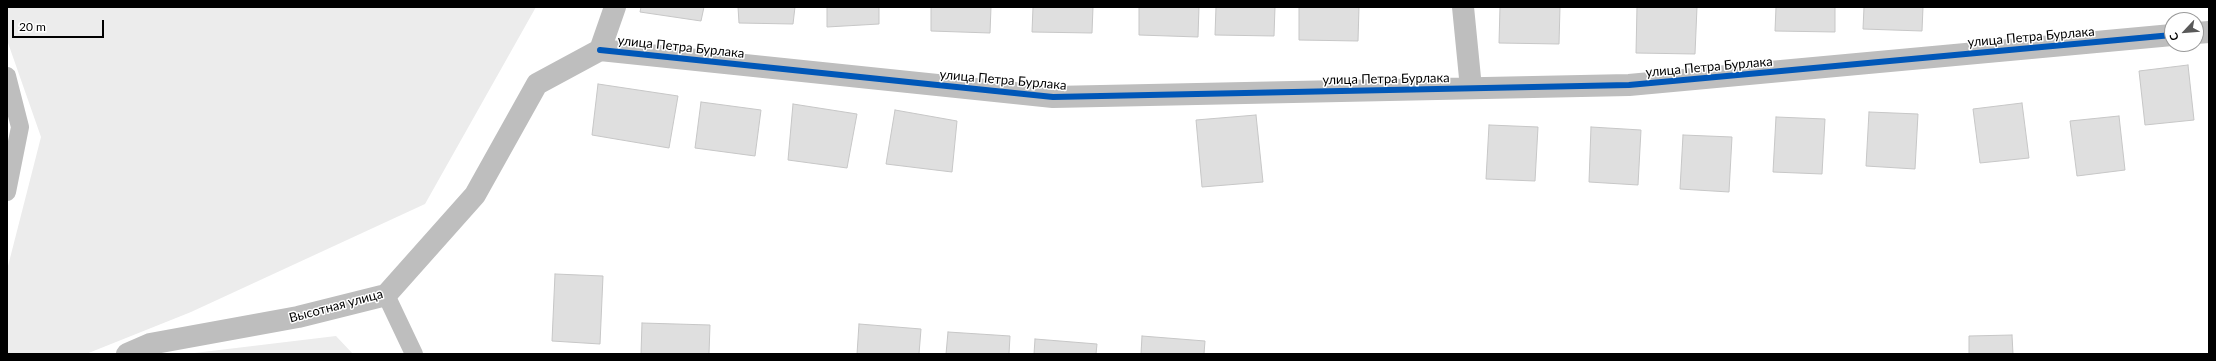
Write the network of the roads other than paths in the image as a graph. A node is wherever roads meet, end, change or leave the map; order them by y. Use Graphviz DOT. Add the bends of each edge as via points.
graph roads {
  1 [pos="615,7"];
  2 [pos="1464,7"];
  3 [pos="2164,36"];
  4 [pos="600,50"];
  5 [pos="7,76"];
  6 [pos="1471,88"];
  7 [pos="7,192"];
  8 [pos="386,295"];
  9 [pos="127,354"];
  10 [pos="414,354"];
  1 -- 4 [label="street"];
  2 -- 6 [label="street"];
  3 -- 6 [label="street, улица Петра Бурлака" via="1629,85"];
  4 -- 6 [label="street, улица Петра Бурлака" via="1053,97"];
  4 -- 8 [label="street, Высотная улица" via="536,84 474,195"];
  5 -- 7 [label="lane" via="20,127"];
  8 -- 9 [label="street, Высотная улица" via="298,317 150,344"];
  8 -- 10 [label="lane"];
}
